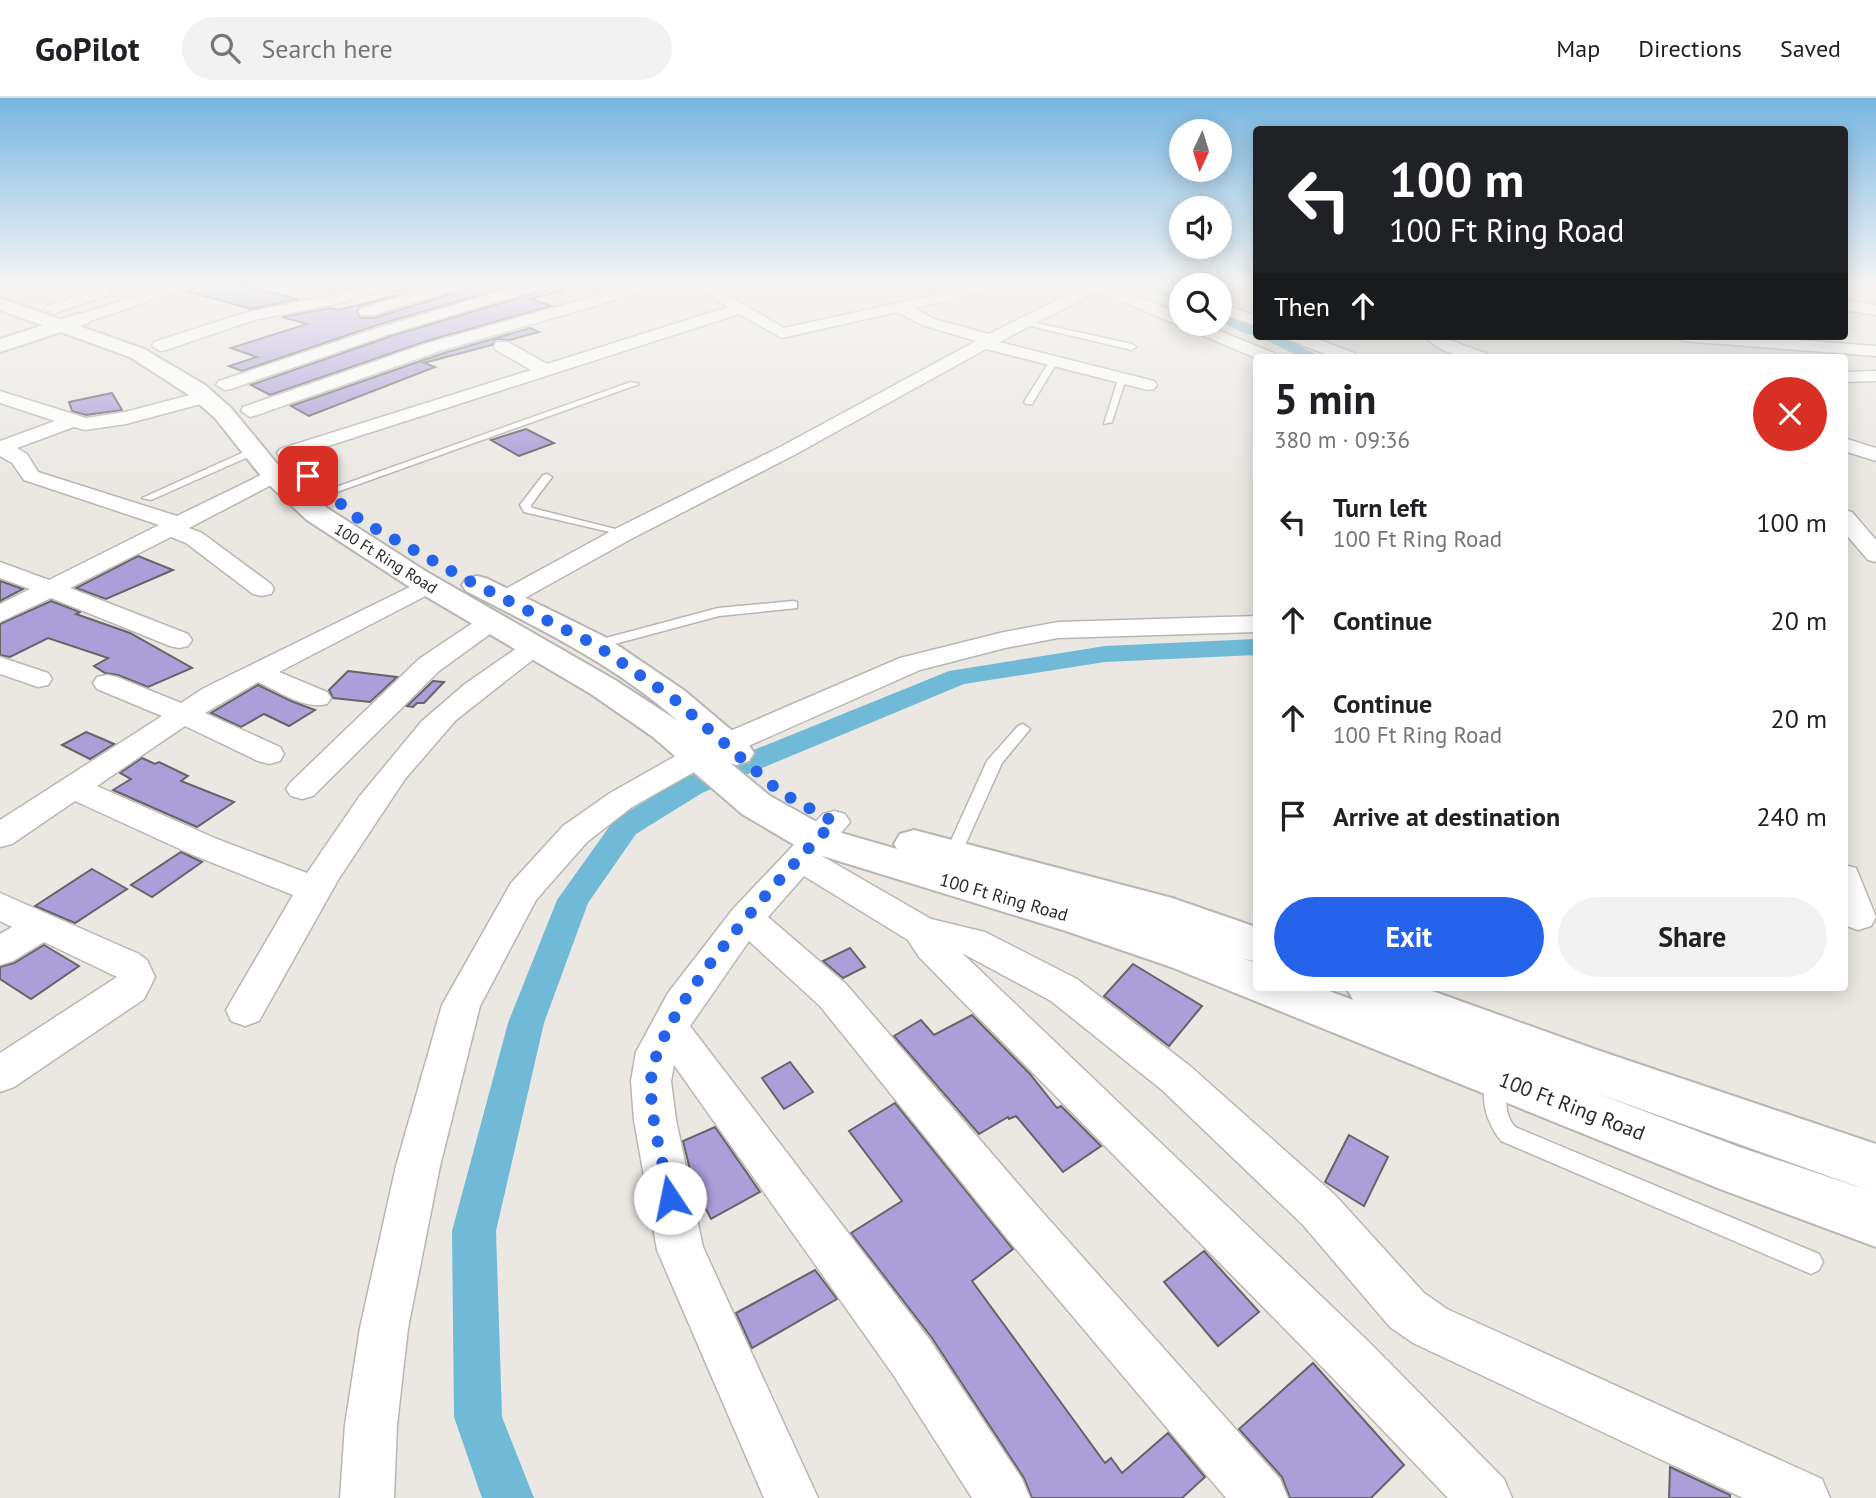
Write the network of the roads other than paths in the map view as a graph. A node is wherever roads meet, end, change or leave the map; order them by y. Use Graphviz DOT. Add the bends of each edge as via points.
graph roads {
  1 [pos="128,348"];
  2 [pos="166,348"];
  3 [pos="335,348"];
  4 [pos="430,348"];
  5 [pos="506,348"];
  6 [pos="616,348"];
  7 [pos="975,348"];
  8 [pos="1012,348"];
  9 [pos="1452,348"];
  10 [pos="1842,348"];
  11 [pos="1876,351"];
  12 [pos="1470,354"];
  13 [pos="1054,361"];
  14 [pos="545,371"];
  15 [pos="1876,376"];
  16 [pos="1848,377"];
  17 [pos="1122,378"];
  18 [pos="634,383"];
  19 [pos="1148,385"];
  20 [pos="215,391"];
  21 [pos="0,397"];
  22 [pos="1029,402"];
  23 [pos="250,411"];
  24 [pos="71,421"];
  25 [pos="1107,422"];
  26 [pos="1848,445"];
  27 [pos="0,449"];
  28 [pos="253,452"];
  29 [pos="1876,455"];
  30 [pos="280,465"];
  31 [pos="547,477"];
  32 [pos="315,497"];
  33 [pos="147,498"];
  34 [pos="1848,522"];
  35 [pos="175,526"];
  36 [pos="623,534"];
  37 [pos="1848,548"];
  38 [pos="1873,551"];
  39 [pos="0,569"];
  40 [pos="428,585"];
  41 [pos="51,589"];
  42 [pos="262,589"];
  43 [pos="793,605"];
  44 [pos="498,610"];
  45 [pos="0,614"];
  46 [pos="1253,624"];
  47 [pos="179,640"];
  48 [pos="596,645"];
  49 [pos="536,647"];
  50 [pos="0,665"];
  51 [pos="257,673"];
  52 [pos="38,679"];
  53 [pos="107,683"];
  54 [pos="317,698"];
  55 [pos="183,714"];
  56 [pos="1023,729"];
  57 [pos="269,754"];
  58 [pos="720,756"];
  59 [pos="73,788"];
  60 [pos="302,789"];
  61 [pos="0,836"];
  62 [pos="817,840"];
  63 [pos="953,854"];
  64 [pos="1848,887"];
  65 [pos="313,889"];
  66 [pos="0,906"];
  67 [pos="746,918"];
  68 [pos="1860,918"];
  69 [pos="42,926"];
  70 [pos="921,930"];
  71 [pos="1253,944"];
  72 [pos="0,951"];
  73 [pos="1253,981"];
  74 [pos="1279,991"];
  75 [pos="1380,991"];
  76 [pos="245,1010"];
  77 [pos="669,1028"];
  78 [pos="0,1075"];
  79 [pos="1496,1076"];
  80 [pos="1876,1169"];
  81 [pos="1876,1220"];
  82 [pos="1811,1262"];
  83 [pos="367,1498"];
  84 [pos="791,1498"];
  85 [pos="1003,1498"];
  86 [pos="1261,1498"];
  87 [pos="1485,1498"];
  88 [pos="1803,1498"];
  1 -- 20 [label="main road, 100 Ft Ring Road"];
  2 -- 20 [label="main road, 100 Ft Ring Road"];
  3 -- 20 [label="street"];
  4 -- 23 [label="street"];
  5 -- 14 [label="street"];
  6 -- 14 [label="street"];
  7 -- 36 [label="street"];
  8 -- 13 [label="street"];
  9 -- 12 [label="street"];
  10 -- 11 [label="street"];
  13 -- 17 [label="street"];
  13 -- 22 [label="lane"];
  14 -- 30 [label="street"];
  15 -- 16 [label="street"];
  17 -- 19 [label="street"];
  17 -- 25 [label="lane"];
  18 -- 32 [label="lane"];
  20 -- 23 [label="main road, 100 Ft Ring Road"];
  20 -- 24 [label="street" via="102,423"];
  20 -- 28 [label="main road, 100 Ft Ring Road" via="223,413"];
  21 -- 24 [label="street"];
  23 -- 30 [label="main road, 100 Ft Ring Road"];
  24 -- 27 [label="street"];
  26 -- 29 [label="street"];
  27 -- 35 [label="street" via="23,460 31,476"];
  28 -- 30 [label="main road, 100 Ft Ring Road"];
  28 -- 33 [label="lane"];
  30 -- 32 [label="main road, 100 Ft Ring Road"];
  30 -- 35 [label="street"];
  31 -- 36 [label="lane" via="528,499 528,510"];
  32 -- 40 [label="main road, 100 Ft Ring Road" via="317,514"];
  32 -- 44 [label="main road, 100 Ft Ring Road" via="360,520"];
  34 -- 38 [label="street"];
  35 -- 41 [label="street"];
  35 -- 42 [label="street"];
  36 -- 44 [label="street"];
  37 -- 38 [label="street"];
  39 -- 41 [label="street"];
  40 -- 44 [label="main road, 100 Ft Ring Road"];
  40 -- 51 [label="street"];
  41 -- 45 [label="street"];
  41 -- 47 [label="street"];
  43 -- 48 [label="lane" via="718,612"];
  44 -- 48 [label="main road, 100 Ft Ring Road"];
  44 -- 49 [label="main road, 100 Ft Ring Road"];
  44 -- 60 [label="street" via="429,664"];
  46 -- 58 [label="street" via="1058,631 1004,640 910,664"];
  48 -- 58 [label="main road, 100 Ft Ring Road" via="673,698"];
  49 -- 58 [label="main road, 100 Ft Ring Road" via="666,729"];
  49 -- 65 [label="street" via="475,689 421,740 355,824"];
  50 -- 52 [label="street"];
  51 -- 54 [label="street"];
  51 -- 55 [label="street"];
  53 -- 55 [label="street"];
  55 -- 57 [label="street"];
  55 -- 59 [label="street"];
  56 -- 63 [label="lane" via="995,761"];
  58 -- 62 [label="main road, 100 Ft Ring Road"];
  58 -- 83 [label="street" via="621,800 575,834 523,892 461,1004 418,1166 384,1328"];
  59 -- 61 [label="street"];
  59 -- 65 [label="street"];
  62 -- 63 [label="main road, 100 Ft Ring Road"];
  62 -- 67 [label="street"];
  62 -- 70 [label="street"];
  62 -- 73 [label="main road, 100 Ft Ring Road" via="1080,919"];
  63 -- 71 [label="main road, 100 Ft Ring Road" via="1172,914"];
  64 -- 68 [label="street"];
  65 -- 76 [label="street"];
  66 -- 69 [label="street"];
  67 -- 77 [label="street"];
  67 -- 86 [label="street" via="832,995"];
  69 -- 72 [label="street"];
  69 -- 78 [label="street" via="126,964 136,977 131,988"];
  70 -- 87 [label="street" via="932,947"];
  70 -- 88 [label="street" via="972,942 1064,990 1197,1097 1320,1210 1407,1310 1430,1326"];
  74 -- 79 [label="main road, 100 Ft Ring Road"];
  75 -- 80 [label="main road"];
  77 -- 84 [label="street" via="656,1052 651,1081 680,1250"];
  77 -- 85 [label="street" via="912,1357"];
  79 -- 81 [label="main road, 100 Ft Ring Road" via="1739,1172"];
  79 -- 82 [label="lane" via="1494,1110 1508,1135"];
}
